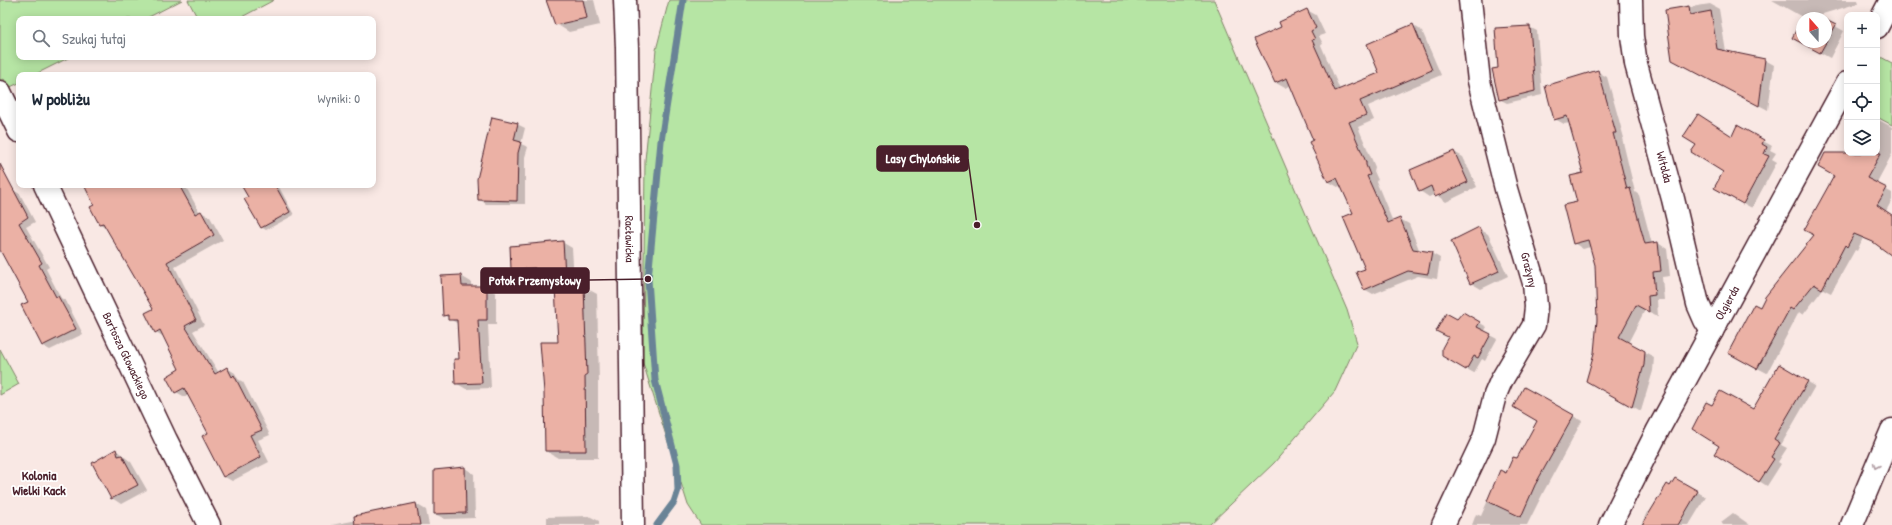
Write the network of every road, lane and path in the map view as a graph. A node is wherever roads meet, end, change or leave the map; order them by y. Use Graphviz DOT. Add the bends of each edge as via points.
graph roads {
  1 [pos="624,0"];
  2 [pos="1470,0"];
  3 [pos="1631,0"];
  4 [pos="1891,0"];
  5 [pos="1880,21"];
  6 [pos="1846,84"];
  7 [pos="0,92"];
  8 [pos="16,125"];
  9 [pos="46,188"];
  10 [pos="1712,331"];
  11 [pos="1892,430"];
  12 [pos="209,525"];
  13 [pos="633,525"];
  14 [pos="1443,525"];
  15 [pos="1610,525"];
  16 [pos="1852,525"];
  1 -- 13 [label="street, Racławicka" via="627,48"];
  2 -- 14 [label="street, Grażyny" via="1479,80 1506,189 1534,283 1536,307 1534,325 1501,380 1484,438"];
  3 -- 10 [label="street, Witolda" via="1636,64 1673,199 1698,304 1704,320"];
  4 -- 5 [label="street"];
  6 -- 10 [label="street, Olgierda"];
  7 -- 8 [label="street"];
  9 -- 12 [label="street, Bartosza Głowackiego"];
  10 -- 15 [label="street, Olgierda"];
  11 -- 16 [label="street, one-way"];
}
